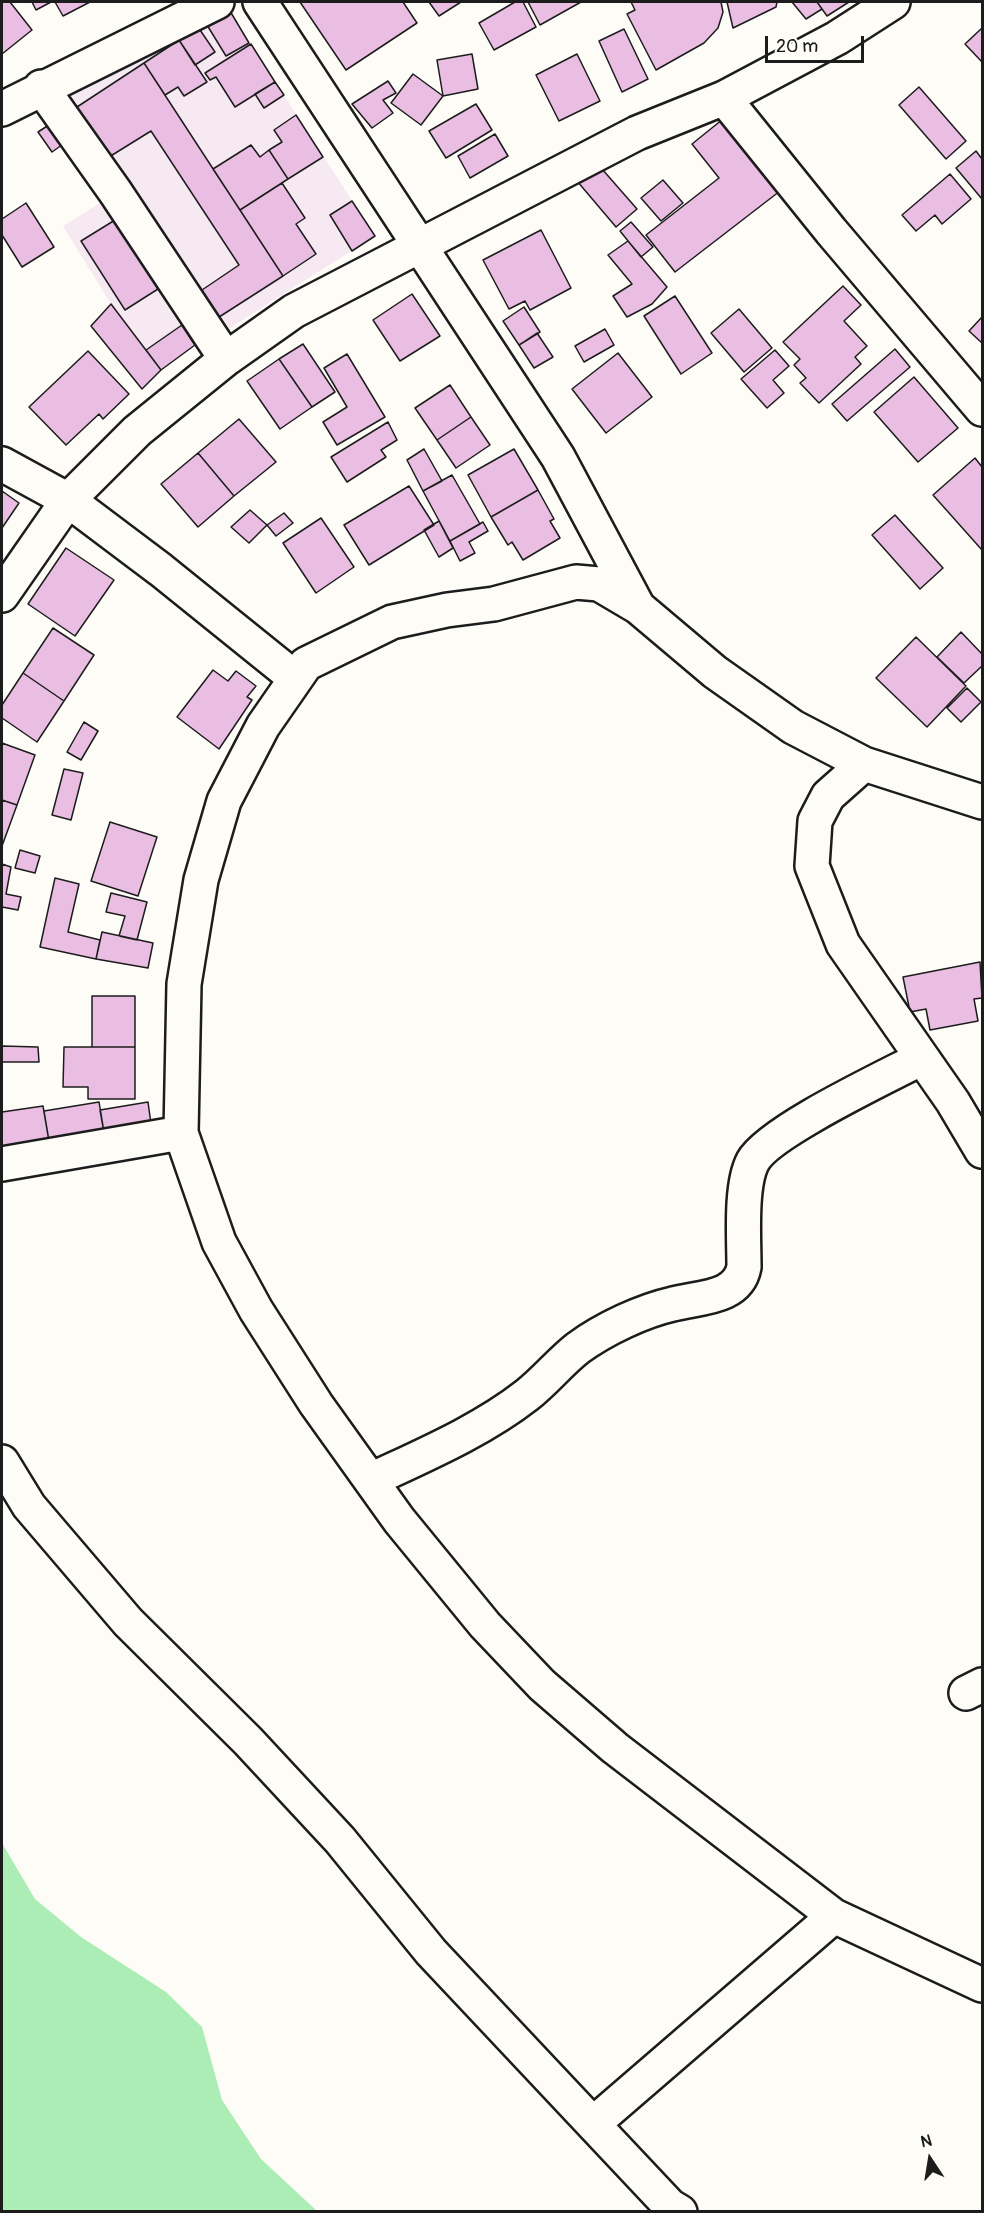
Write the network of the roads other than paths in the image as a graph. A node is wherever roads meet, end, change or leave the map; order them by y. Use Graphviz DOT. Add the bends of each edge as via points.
graph roads {
  1 [pos="217,2"];
  2 [pos="260,2"];
  3 [pos="892,2"];
  4 [pos="41,87"];
  5 [pos="724,98"];
  6 [pos="2,109"];
  7 [pos="422,246"];
  8 [pos="226,359"];
  9 [pos="982,409"];
  10 [pos="2,464"];
  11 [pos="68,500"];
  12 [pos="2,595"];
  13 [pos="638,607"];
  14 [pos="295,678"];
  15 [pos="864,764"];
  16 [pos="982,802"];
  17 [pos="922,1058"];
  18 [pos="181,1133"];
  19 [pos="982,1152"];
  20 [pos="2,1164"];
  21 [pos="2,1462"];
  22 [pos="371,1480"];
  23 [pos="834,1916"];
  24 [pos="982,1985"];
  25 [pos="593,2124"];
  26 [pos="680,2211"];
  1 -- 4 [label="street"];
  2 -- 7 [label="street"];
  3 -- 5 [label="street" via="837,38"];
  4 -- 6 [label="street"];
  4 -- 8 [label="street"];
  5 -- 7 [label="street" via="637,133"];
  5 -- 9 [label="street"];
  7 -- 8 [label="street" via="294,311"];
  7 -- 13 [label="street" via="558,457"];
  8 -- 11 [label="street" via="137,431"];
  10 -- 11 [label="street"];
  11 -- 12 [label="street"];
  11 -- 14 [label="street"];
  13 -- 14 [label="street" via="599,584 576,582 494,604 392,622 306,664"];
  13 -- 15 [label="street" via="715,672 784,720"];
  14 -- 18 [label="street" via="263,726 224,801 201,879 184,984"];
  15 -- 16 [label="street"];
  15 -- 17 [label="street" via="828,796 815,821 812,866 843,944"];
  17 -- 19 [label="street"];
  17 -- 22 [label="street" via="777,1137 753,1161 745,1195 744,1267 742,1278 733,1288 671,1304 630,1320 579,1348 527,1395 456,1440"];
  18 -- 20 [label="street"];
  18 -- 22 [label="street" via="219,1242 255,1310"];
  21 -- 25 [label="street" via="28,1506 128,1622 248,1741 340,1840 431,1952"];
  22 -- 23 [label="street" via="485,1625 542,1685 615,1748"];
  23 -- 24 [label="street"];
  23 -- 25 [label="street"];
  25 -- 26 [label="street" via="670,2206"];
}
